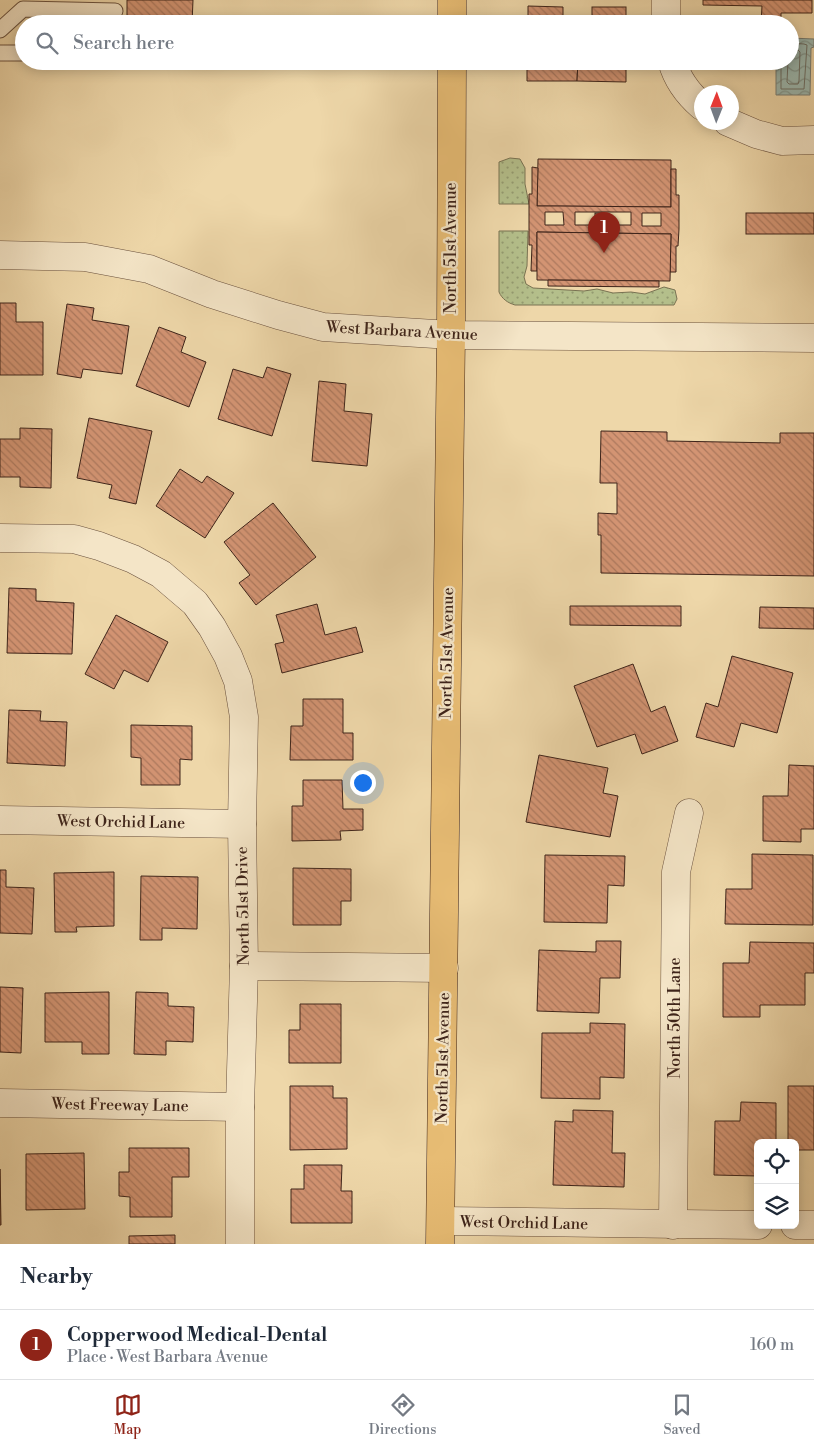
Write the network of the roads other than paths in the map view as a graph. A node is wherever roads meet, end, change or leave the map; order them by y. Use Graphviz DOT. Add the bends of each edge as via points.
graph roads {
  1 [pos="452,0"];
  2 [pos="666,0"];
  3 [pos="115,12"];
  4 [pos="17,15"];
  5 [pos="452,15"];
  6 [pos="666,15"];
  7 [pos="15,17"];
  8 [pos="0,30"];
  9 [pos="0,53"];
  10 [pos="15,53"];
  11 [pos="452,70"];
  12 [pos="675,70"];
  13 [pos="694,99"];
  14 [pos="739,127"];
  15 [pos="814,140"];
  16 [pos="0,256"];
  17 [pos="451,335"];
  18 [pos="814,338"];
  19 [pos="0,538"];
  20 [pos="689,813"];
  21 [pos="0,820"];
  22 [pos="242,824"];
  23 [pos="244,966"];
  24 [pos="444,968"];
  25 [pos="0,1103"];
  26 [pos="240,1107"];
  27 [pos="673,1225"];
  28 [pos="754,1225"];
  29 [pos="799,1225"];
  30 [pos="814,1225"];
  31 [pos="441,1233"];
  32 [pos="240,1244"];
  1 -- 5 [label="main road"];
  2 -- 6 [label="street"];
  3 -- 4 [label="lane" via="23,10"];
  7 -- 8 [label="lane"];
  9 -- 10 [label="lane"];
  11 -- 17 [label="main road, North 51st Avenue"];
  12 -- 13 [label="street"];
  14 -- 15 [label="street" via="782,141"];
  16 -- 17 [label="street, West Barbara Avenue" via="85,257 149,269 212,294 324,327"];
  17 -- 18 [label="street, West Barbara Avenue"];
  17 -- 24 [label="main road, North 51st Avenue"];
  19 -- 22 [label="street, North 51st Drive" via="74,540 99,546 161,574 195,603 212,626 238,681 244,717"];
  20 -- 27 [label="street, North 50th Lane" via="676,872"];
  21 -- 22 [label="street, West Orchid Lane"];
  22 -- 23 [label="street, North 51st Drive"];
  23 -- 24 [label="street"];
  23 -- 26 [label="street, North 51st Drive"];
  24 -- 31 [label="main road, North 51st Avenue"];
  25 -- 26 [label="street, West Freeway Lane"];
  26 -- 32 [label="street, North 51st Drive"];
  27 -- 28 [label="street, West Orchid Lane"];
  27 -- 31 [label="street, West Orchid Lane"];
  29 -- 30 [label="street"];
}
